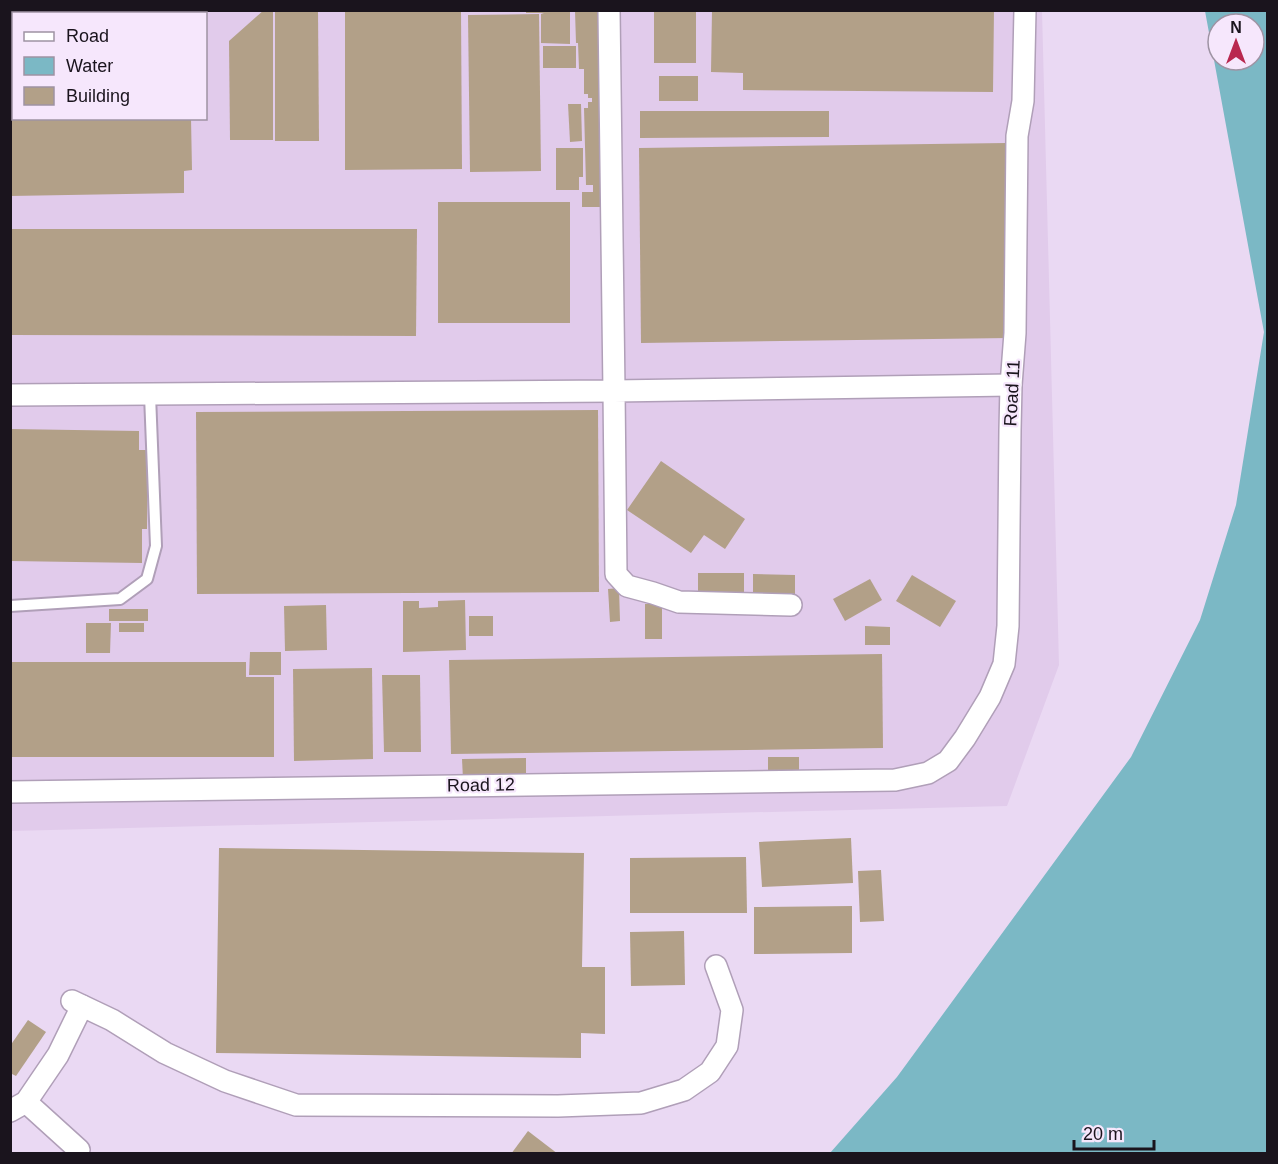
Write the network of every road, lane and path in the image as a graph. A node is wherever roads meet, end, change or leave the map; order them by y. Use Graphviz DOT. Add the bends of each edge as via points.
graph roads {
  1 [pos="609,10"];
  2 [pos="1025,10"];
  3 [pos="1011,385"];
  4 [pos="614,392"];
  5 [pos="150,394"];
  6 [pos="10,395"];
  7 [pos="791,605"];
  8 [pos="10,606"];
  9 [pos="948,761"];
  10 [pos="10,792"];
  11 [pos="716,966"];
  12 [pos="18,1106"];
  13 [pos="79,1152"];
  1 -- 4 [label="street"];
  2 -- 3 [label="street, Road 11" via="1023,101 1017,136"];
  3 -- 4 [label="street"];
  3 -- 9 [label="street, Road 11" via="1008,626 1004,664 990,696"];
  4 -- 5 [label="street"];
  4 -- 7 [label="street" via="616,574 627,586 679,602"];
  5 -- 6 [label="street"];
  5 -- 8 [label="lane" via="156,546 147,579 120,599"];
  9 -- 10 [label="street, Road 12" via="928,773 895,780"];
  11 -- 12 [label="street" via="732,1010 727,1046 710,1072 684,1090 641,1103 296,1105 225,1081 77,1004 58,1055"];
  12 -- 13 [label="street"];
}
